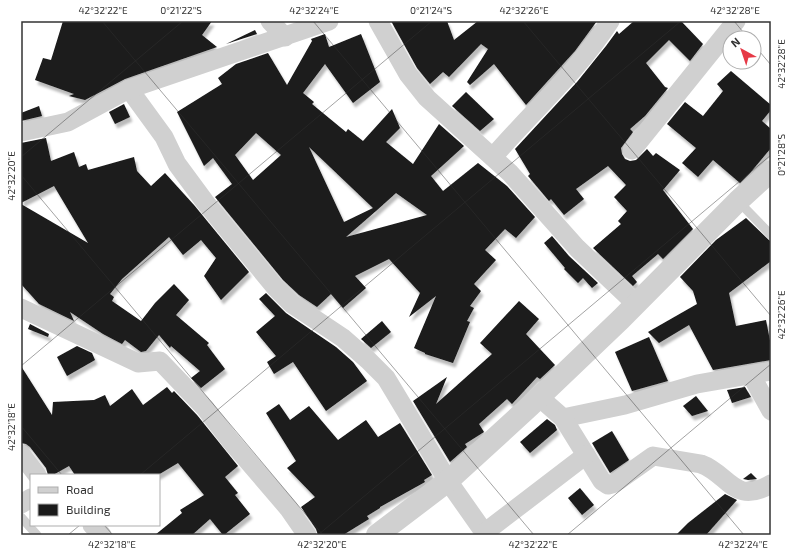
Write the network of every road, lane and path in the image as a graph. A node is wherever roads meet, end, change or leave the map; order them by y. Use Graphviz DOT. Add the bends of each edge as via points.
graph roads {
  1 [pos="270,21"];
  2 [pos="329,21"];
  3 [pos="378,21"];
  4 [pos="610,21"];
  5 [pos="736,21"];
  6 [pos="285,37"];
  7 [pos="129,89"];
  8 [pos="21,132"];
  9 [pos="632,150"];
  10 [pos="493,157"];
  11 [pos="771,171"];
  12 [pos="738,201"];
  13 [pos="771,235"];
  14 [pos="635,303"];
  15 [pos="21,308"];
  16 [pos="771,371"];
  17 [pos="751,374"];
  18 [pos="539,397"];
  19 [pos="771,411"];
  20 [pos="564,418"];
  21 [pos="21,454"];
  22 [pos="586,455"];
  23 [pos="36,474"];
  24 [pos="448,481"];
  25 [pos="771,484"];
  26 [pos="30,499"];
  27 [pos="21,504"];
  28 [pos="21,517"];
  29 [pos="93,526"];
  30 [pos="485,534"];
  31 [pos="37,535"];
  32 [pos="102,535"];
  33 [pos="307,535"];
  34 [pos="376,535"];
  1 -- 6 [label="street"];
  2 -- 6 [label="street"];
  3 -- 10 [label="street" via="408,74 427,98 462,132"];
  4 -- 10 [label="street" via="557,89"];
  5 -- 9 [label="street"];
  6 -- 7 [label="street"];
  7 -- 8 [label="street" via="68,122"];
  7 -- 24 [label="street" via="164,137 177,164 192,185 275,287 292,304 343,338 386,378"];
  10 -- 14 [label="street" via="577,248"];
  11 -- 12 [label="street"];
  12 -- 13 [label="lane"];
  12 -- 14 [label="street"];
  14 -- 18 [label="street"];
  15 -- 33 [label="street" via="138,363 160,361 205,408 289,509"];
  16 -- 17 [label="street"];
  17 -- 19 [label="street"];
  17 -- 20 [label="street" via="691,386 625,405"];
  18 -- 20 [label="street"];
  18 -- 24 [label="street"];
  20 -- 22 [label="street"];
  21 -- 23 [label="street"];
  22 -- 25 [label="street" via="602,481 608,485 615,483 653,456 701,464 739,490 760,491"];
  22 -- 30 [label="street"];
  24 -- 30 [label="street"];
  24 -- 34 [label="street"];
  26 -- 27 [label="street"];
  28 -- 31 [label="lane"];
  29 -- 32 [label="street"];
}
